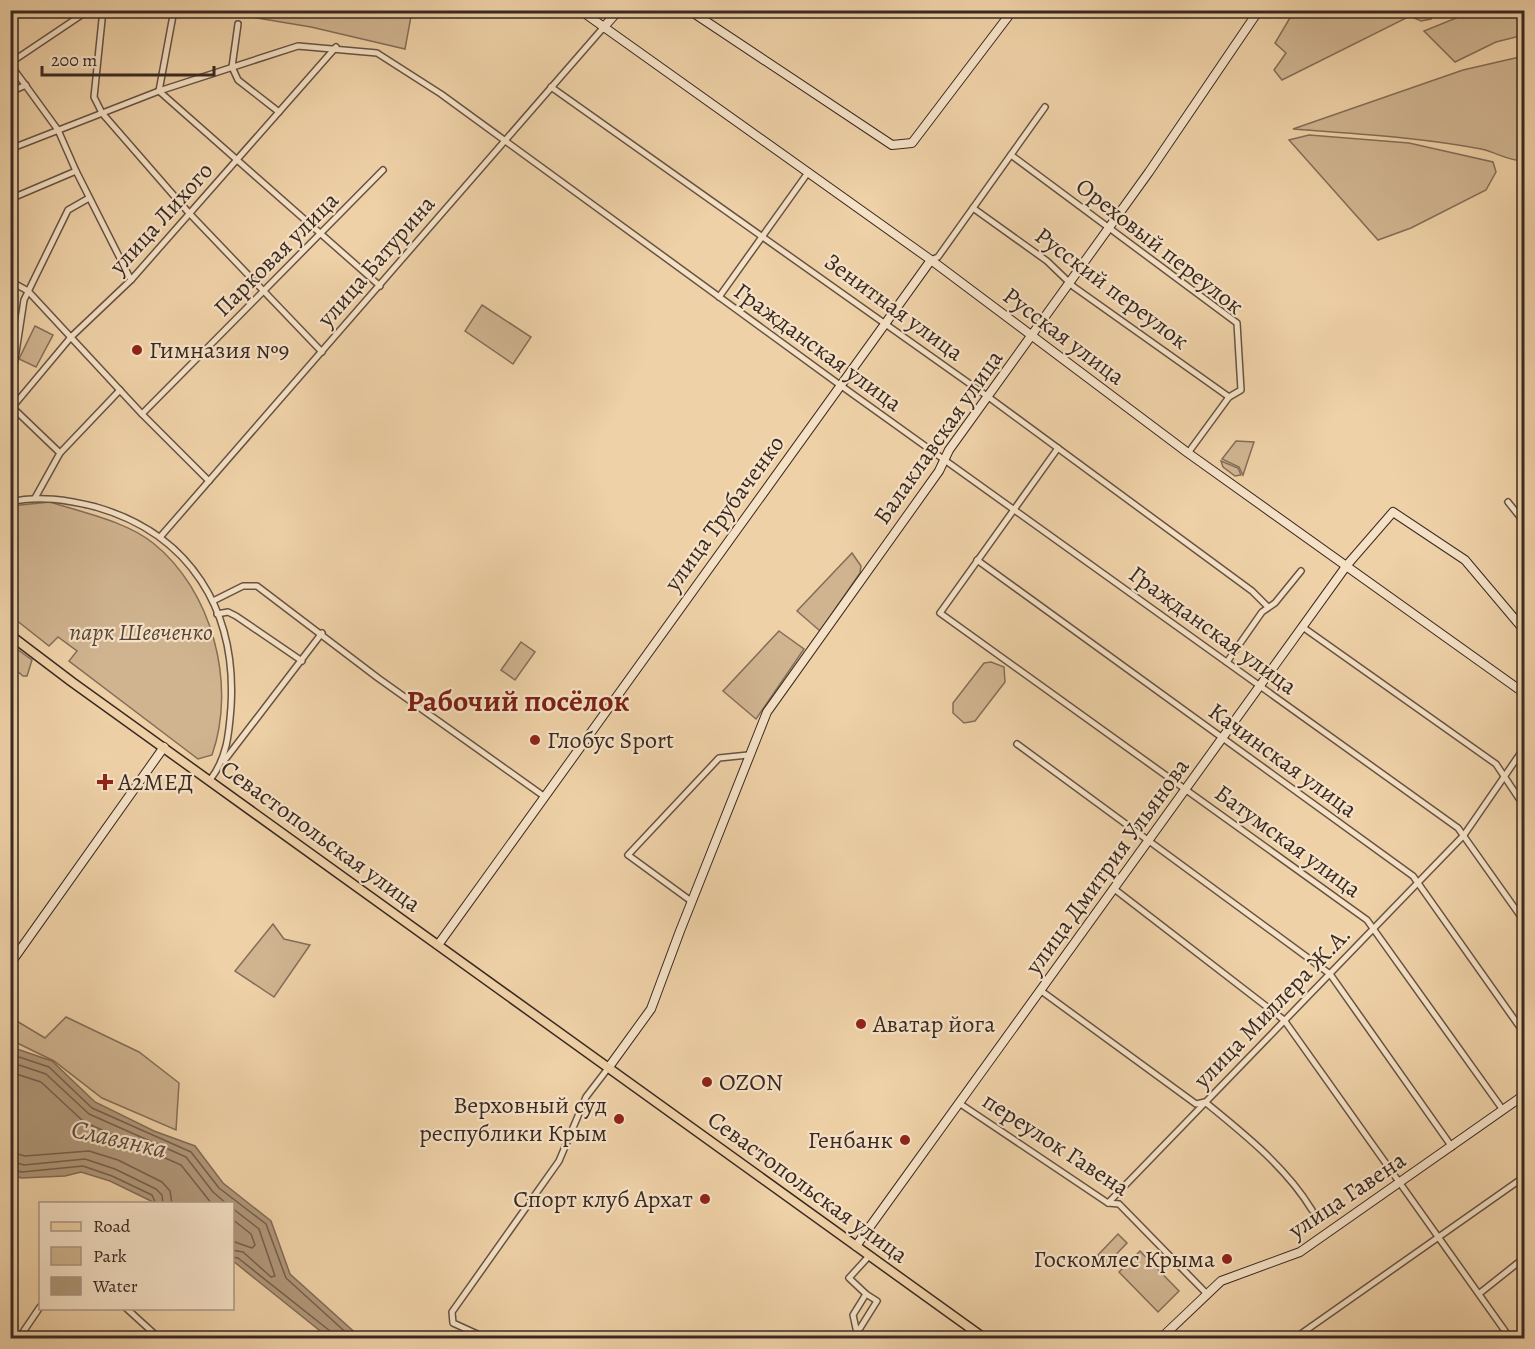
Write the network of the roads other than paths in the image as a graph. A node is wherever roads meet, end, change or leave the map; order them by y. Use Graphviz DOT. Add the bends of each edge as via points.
graph roads {
  1 [pos="15,10"];
  2 [pos="89,10"];
  3 [pos="103,10"];
  4 [pos="174,10"];
  5 [pos="580,10"];
  6 [pos="619,10"];
  7 [pos="689,10"];
  8 [pos="1013,10"];
  9 [pos="1259,10"];
  10 [pos="10,14"];
  11 [pos="238,24"];
  12 [pos="603,28"];
  13 [pos="336,47"];
  14 [pos="10,64"];
  15 [pos="232,67"];
  16 [pos="26,85"];
  17 [pos="551,87"];
  18 [pos="159,91"];
  19 [pos="10,92"];
  20 [pos="1045,107"];
  21 [pos="279,112"];
  22 [pos="102,113"];
  23 [pos="58,130"];
  24 [pos="504,142"];
  25 [pos="10,149"];
  26 [pos="1011,155"];
  27 [pos="236,160"];
  28 [pos="383,170"];
  29 [pos="75,171"];
  30 [pos="807,174"];
  31 [pos="89,198"];
  32 [pos="10,199"];
  33 [pos="973,208"];
  34 [pos="189,213"];
  35 [pos="1108,227"];
  36 [pos="321,236"];
  37 [pos="764,236"];
  38 [pos="931,260"];
  39 [pos="131,280"];
  40 [pos="10,281"];
  41 [pos="1068,282"];
  42 [pos="380,286"];
  43 [pos="28,291"];
  44 [pos="264,293"];
  45 [pos="718,297"];
  46 [pos="886,323"];
  47 [pos="1032,335"];
  48 [pos="71,337"];
  49 [pos="322,352"];
  50 [pos="11,385"];
  51 [pos="840,385"];
  52 [pos="120,390"];
  53 [pos="987,396"];
  54 [pos="1229,397"];
  55 [pos="11,408"];
  56 [pos="142,414"];
  57 [pos="1058,448"];
  58 [pos="60,453"];
  59 [pos="1188,453"];
  60 [pos="944,460"];
  61 [pos="209,481"];
  62 [pos="35,498"];
  63 [pos="10,502"];
  64 [pos="1508,502"];
  65 [pos="1013,509"];
  66 [pos="1524,522"];
  67 [pos="161,536"];
  68 [pos="977,560"];
  69 [pos="1347,565"];
  70 [pos="1300,571"];
  71 [pos="213,601"];
  72 [pos="1268,607"];
  73 [pos="217,614"];
  74 [pos="1304,628"];
  75 [pos="1524,630"];
  76 [pos="322,633"];
  77 [pos="10,635"];
  78 [pos="302,661"];
  79 [pos="1227,662"];
  80 [pos="1261,687"];
  81 [pos="1524,693"];
  82 [pos="1223,740"];
  83 [pos="1017,744"];
  84 [pos="164,747"];
  85 [pos="1524,748"];
  86 [pos="748,755"];
  87 [pos="222,765"];
  88 [pos="1504,777"];
  89 [pos="210,780"];
  90 [pos="1187,789"];
  91 [pos="546,798"];
  92 [pos="1524,806"];
  93 [pos="1464,835"];
  94 [pos="1148,840"];
  95 [pos="1418,882"];
  96 [pos="1113,888"];
  97 [pos="691,901"];
  98 [pos="1524,921"];
  99 [pos="1373,927"];
  100 [pos="438,945"];
  101 [pos="10,964"];
  102 [pos="1330,974"];
  103 [pos="1040,990"];
  104 [pos="1284,1020"];
  105 [pos="1524,1033"];
  106 [pos="609,1067"];
  107 [pos="1524,1095"];
  108 [pos="1205,1102"];
  109 [pos="959,1103"];
  110 [pos="1503,1110"];
  111 [pos="1452,1147"];
  112 [pos="1524,1177"];
  113 [pos="1401,1183"];
  114 [pos="1108,1203"];
  115 [pos="1312,1210"];
  116 [pos="1439,1235"];
  117 [pos="856,1246"];
  118 [pos="870,1256"];
  119 [pos="1524,1258"];
  120 [pos="1480,1293"];
  121 [pos="866,1294"];
  122 [pos="1207,1294"];
  123 [pos="39,1308"];
  124 [pos="128,1310"];
  125 [pos="856,1336"];
  126 [pos="977,1336"];
  127 [pos="19,1338"];
  128 [pos="159,1338"];
  129 [pos="486,1338"];
  130 [pos="1161,1338"];
  131 [pos="1295,1338"];
  132 [pos="1510,1338"];
  1 -- 10 [label="street"];
  2 -- 14 [label="street"];
  3 -- 22 [label="street" via="94,97"];
  4 -- 18 [label="street"];
  5 -- 12 [label="main road, Русская улица"];
  6 -- 12 [label="main road, улица Батурина"];
  7 -- 8 [label="main road" via="892,145 912,143"];
  9 -- 35 [label="main road, Балаклавская улица"];
  11 -- 15 [label="street"];
  12 -- 17 [label="street, улица Батурина"];
  12 -- 30 [label="main road, Русская улица"];
  13 -- 15 [label="street, Гражданская улица" via="298,46"];
  13 -- 21 [label="street, улица Лихого"];
  13 -- 24 [label="street, Гражданская улица" via="377,53 441,94"];
  14 -- 16 [label="street"];
  15 -- 18 [label="street, Гражданская улица"];
  15 -- 21 [label="street" via="238,80"];
  16 -- 19 [label="street"];
  16 -- 23 [label="street"];
  17 -- 24 [label="street, улица Батурина"];
  17 -- 37 [label="street, Зенитная улица"];
  18 -- 22 [label="street, Гражданская улица"];
  18 -- 27 [label="street"];
  20 -- 26 [label="street, улица Трубаченко"];
  21 -- 27 [label="street, улица Лихого"];
  22 -- 23 [label="street, Гражданская улица"];
  22 -- 34 [label="street"];
  23 -- 25 [label="street, Гражданская улица"];
  23 -- 29 [label="street"];
  24 -- 42 [label="street, улица Батурина"];
  24 -- 45 [label="street, Гражданская улица"];
  26 -- 33 [label="street, улица Трубаченко"];
  26 -- 35 [label="street, Ореховый переулок"];
  27 -- 34 [label="street, улица Лихого"];
  27 -- 36 [label="street"];
  28 -- 36 [label="street, Парковая улица"];
  29 -- 31 [label="street"];
  29 -- 32 [label="street"];
  30 -- 37 [label="street"];
  30 -- 38 [label="main road, Русская улица"];
  31 -- 39 [label="street"];
  31 -- 43 [label="street" via="68,210"];
  33 -- 38 [label="street, улица Трубаченко" via="938,257"];
  33 -- 41 [label="street, Русский переулок" via="1047,261"];
  34 -- 39 [label="street, улица Лихого"];
  34 -- 44 [label="street"];
  35 -- 41 [label="main road, Балаклавская улица"];
  35 -- 54 [label="street, Ореховый переулок" via="1237,324 1241,390"];
  36 -- 42 [label="street"];
  36 -- 44 [label="street, Парковая улица"];
  37 -- 45 [label="street"];
  37 -- 46 [label="street, Зенитная улица"];
  38 -- 46 [label="main road, улица Трубаченко"];
  38 -- 47 [label="main road, Русская улица"];
  39 -- 48 [label="street, улица Лихого"];
  40 -- 43 [label="street"];
  41 -- 47 [label="main road, Балаклавская улица"];
  41 -- 54 [label="street, Русский переулок"];
  42 -- 49 [label="street, улица Батурина"];
  43 -- 48 [label="street"];
  43 -- 50 [label="street"];
  44 -- 49 [label="street"];
  44 -- 56 [label="street, Парковая улица"];
  45 -- 51 [label="street, Гражданская улица"];
  46 -- 51 [label="main road, улица Трубаченко"];
  46 -- 53 [label="street, Зенитная улица"];
  47 -- 53 [label="main road, Балаклавская улица"];
  47 -- 59 [label="main road, Русская улица"];
  48 -- 52 [label="street"];
  48 -- 55 [label="street, улица Лихого"];
  49 -- 61 [label="street, улица Батурина"];
  51 -- 60 [label="street, Гражданская улица"];
  51 -- 91 [label="main road, улица Трубаченко"];
  52 -- 56 [label="street"];
  52 -- 58 [label="street"];
  53 -- 57 [label="street, Зенитная улица"];
  53 -- 60 [label="main road, Балаклавская улица"];
  54 -- 59 [label="street"];
  55 -- 58 [label="street"];
  56 -- 61 [label="street"];
  57 -- 65 [label="street"];
  57 -- 72 [label="street, Зенитная улица" via="1252,591"];
  58 -- 62 [label="street"];
  59 -- 69 [label="main road, Русская улица"];
  60 -- 65 [label="street, Гражданская улица"];
  60 -- 86 [label="main road, Балаклавская улица" via="767,712"];
  61 -- 67 [label="street, улица Батурина"];
  62 -- 63 [label="street"];
  62 -- 67 [label="street" via="104,510"];
  64 -- 66 [label="street"];
  65 -- 68 [label="street"];
  65 -- 79 [label="street, Гражданская улица"];
  67 -- 71 [label="street" via="192,569"];
  68 -- 82 [label="street, Качинская улица"];
  68 -- 90 [label="street, Батумская улица" via="940,613"];
  69 -- 74 [label="main road, улица Дмитрия Ульянова"];
  69 -- 75 [label="main road, улица Дмитрия Ульянова" via="1393,512 1466,560"];
  69 -- 81 [label="main road, Русская улица"];
  70 -- 72 [label="street"];
  71 -- 73 [label="street"];
  71 -- 76 [label="street" via="252,584"];
  72 -- 79 [label="street"];
  73 -- 78 [label="street" via="232,613"];
  73 -- 87 [label="street" via="231,680"];
  74 -- 80 [label="main road, улица Дмитрия Ульянова"];
  74 -- 88 [label="street" via="1496,764"];
  76 -- 78 [label="street"];
  76 -- 91 [label="street" via="378,678"];
  77 -- 84 [label="main road, Севастопольская улица"];
  78 -- 87 [label="street"];
  79 -- 80 [label="street, Гражданская улица"];
  80 -- 82 [label="main road, улица Дмитрия Ульянова"];
  80 -- 93 [label="street, Гражданская улица"];
  82 -- 90 [label="main road, улица Дмитрия Ульянова"];
  82 -- 95 [label="street, Качинская улица"];
  83 -- 94 [label="street"];
  84 -- 89 [label="main road, Севастопольская улица"];
  84 -- 101 [label="main road"];
  85 -- 88 [label="street, улица Миллера Ж.А."];
  86 -- 97 [label="main road, Балаклавская улица"];
  86 -- 97 [label="street" via="719,758 628,855"];
  87 -- 89 [label="street"];
  88 -- 92 [label="street"];
  88 -- 93 [label="street, улица Миллера Ж.А."];
  89 -- 100 [label="main road, Севастопольская улица"];
  90 -- 94 [label="main road, улица Дмитрия Ульянова"];
  90 -- 99 [label="street, Батумская улица"];
  91 -- 100 [label="main road, улица Трубаченко"];
  93 -- 95 [label="street, улица Миллера Ж.А."];
  93 -- 98 [label="street, Гражданская улица"];
  94 -- 96 [label="main road, улица Дмитрия Ульянова"];
  94 -- 102 [label="street"];
  95 -- 99 [label="street, улица Миллера Ж.А."];
  95 -- 105 [label="street, Качинская улица"];
  96 -- 103 [label="main road, улица Дмитрия Ульянова"];
  96 -- 104 [label="street"];
  97 -- 106 [label="main road, Балаклавская улица" via="651,1009"];
  99 -- 102 [label="street, улица Миллера Ж.А."];
  99 -- 110 [label="street, Батумская улица"];
  100 -- 106 [label="main road, Севастопольская улица"];
  102 -- 104 [label="street, улица Миллера Ж.А."];
  102 -- 111 [label="street"];
  103 -- 108 [label="street" via="1196,1104"];
  103 -- 109 [label="main road, улица Дмитрия Ульянова"];
  104 -- 108 [label="street, улица Миллера Ж.А."];
  104 -- 113 [label="street"];
  106 -- 117 [label="main road, Севастопольская улица"];
  106 -- 129 [label="street" via="586,1097 559,1161 452,1312 453,1323"];
  107 -- 110 [label="main road, улица Гавена"];
  108 -- 114 [label="street, улица Миллера Ж.А."];
  108 -- 115 [label="street" via="1240,1130 1300,1190"];
  109 -- 114 [label="street, переулок Гавена"];
  109 -- 117 [label="main road, улица Дмитрия Ульянова"];
  110 -- 111 [label="main road, улица Гавена"];
  111 -- 113 [label="main road, улица Гавена"];
  112 -- 116 [label="street"];
  113 -- 116 [label="street"];
  113 -- 122 [label="main road, улица Гавена" via="1300,1252 1221,1281"];
  114 -- 122 [label="street, переулок Гавена" via="1119,1204"];
  116 -- 120 [label="street"];
  116 -- 131 [label="street"];
  117 -- 118 [label="main road, Севастопольская улица"];
  118 -- 121 [label="street" via="849,1278"];
  118 -- 126 [label="main road, Севастопольская улица"];
  119 -- 120 [label="street"];
  120 -- 132 [label="street"];
  121 -- 125 [label="street" via="853,1315"];
  121 -- 125 [label="street" via="877,1301"];
  122 -- 130 [label="main road, улица Гавена"];
  123 -- 127 [label="street"];
  124 -- 128 [label="street"];
}
